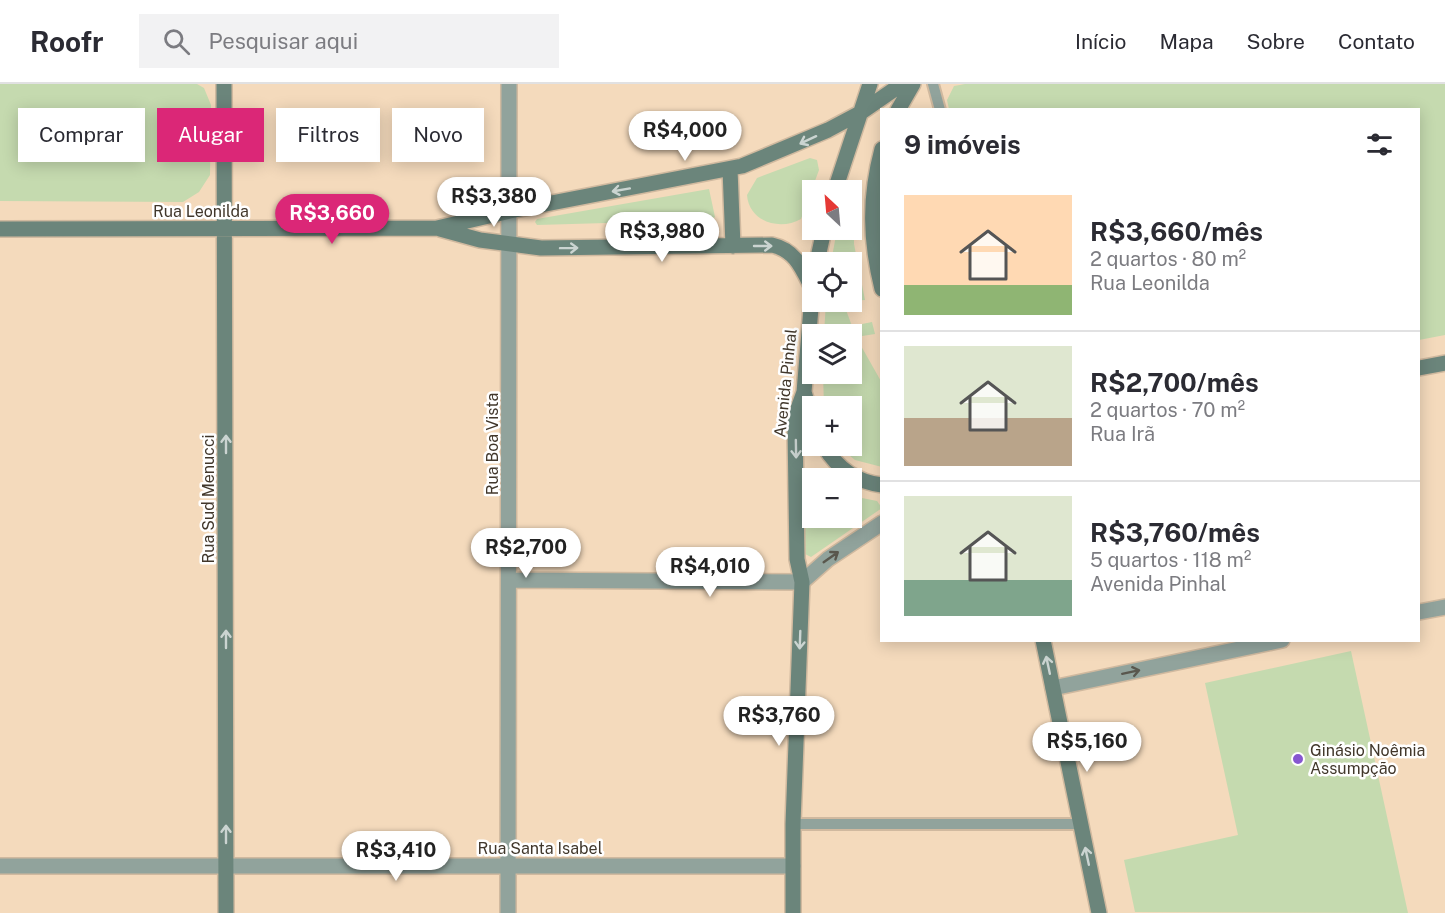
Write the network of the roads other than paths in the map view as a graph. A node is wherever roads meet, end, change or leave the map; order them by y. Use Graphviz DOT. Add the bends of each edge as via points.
graph roads {
  1 [pos="224,84"];
  2 [pos="509,84"];
  3 [pos="870,84"];
  4 [pos="902,84"];
  5 [pos="913,84"];
  6 [pos="933,84"];
  7 [pos="899,108"];
  8 [pos="939,108"];
  9 [pos="860,113"];
  10 [pos="880,159"];
  11 [pos="730,169"];
  12 [pos="838,180"];
  13 [pos="510,211"];
  14 [pos="437,228"];
  15 [pos="0,229"];
  16 [pos="226,229"];
  17 [pos="510,245"];
  18 [pos="734,246"];
  19 [pos="802,267"];
  20 [pos="880,279"];
  21 [pos="811,312"];
  22 [pos="1445,363"];
  23 [pos="1420,368"];
  24 [pos="804,392"];
  25 [pos="805,396"];
  26 [pos="831,456"];
  27 [pos="880,485"];
  28 [pos="880,524"];
  29 [pos="509,580"];
  30 [pos="802,582"];
  31 [pos="1445,607"];
  32 [pos="1420,612"];
  33 [pos="1043,642"];
  34 [pos="1272,642"];
  35 [pos="1053,688"];
  36 [pos="793,824"];
  37 [pos="1080,824"];
  38 [pos="0,866"];
  39 [pos="226,866"];
  40 [pos="508,866"];
  41 [pos="793,866"];
  42 [pos="226,913"];
  43 [pos="508,913"];
  44 [pos="793,913"];
  45 [pos="1100,913"];
  1 -- 16 [label="main road, Rua Sud Menucci"];
  2 -- 13 [label="street, Rua Boa Vista"];
  3 -- 9 [label="main road"];
  4 -- 9 [label="main road, Rua Leonilda"];
  5 -- 7 [label="main road"];
  6 -- 8 [label="lane"];
  9 -- 11 [label="main road, Rua Leonilda, one-way" via="791,148"];
  9 -- 12 [label="main road"];
  10 -- 20 [label="main road" via="872,218"];
  11 -- 13 [label="main road, Rua Leonilda, one-way"];
  11 -- 18 [label="main road"];
  13 -- 14 [label="main road, Rua Leonilda"];
  13 -- 17 [label="street, Rua Boa Vista"];
  14 -- 16 [label="main road, Rua Leonilda"];
  14 -- 17 [label="main road, Rua Leonilda"];
  15 -- 16 [label="main road, Rua Leonilda"];
  39 -- 16 [label="main road, Rua Sud Menucci, one-way"];
  17 -- 18 [label="main road, Rua Leonilda, one-way"];
  17 -- 29 [label="street, Rua Boa Vista"];
  18 -- 19 [label="main road, Rua Leonilda, one-way" via="772,245 790,252"];
  21 -- 24 [label="main road, Avenida Pinhal"];
  22 -- 23 [label="main road"];
  24 -- 25 [label="main road"];
  24 -- 30 [label="main road, Avenida Pinhal, one-way" via="795,429 797,559"];
  26 -- 27 [label="main road" via="853,477"];
  30 -- 28 [label="street, one-way" via="828,559"];
  29 -- 30 [label="street"];
  29 -- 40 [label="street, Rua Boa Vista"];
  30 -- 36 [label="main road, Avenida Pinhal, one-way"];
  31 -- 32 [label="street"];
  35 -- 33 [label="main road, one-way"];
  35 -- 34 [label="street, one-way"];
  35 -- 37 [label="main road"];
  36 -- 37 [label="lane"];
  36 -- 41 [label="main road, Avenida Pinhal"];
  45 -- 37 [label="main road, one-way"];
  38 -- 39 [label="street, Rua Santa Isabel"];
  39 -- 40 [label="street, Rua Santa Isabel"];
  39 -- 42 [label="main road, Rua Sud Menucci"];
  40 -- 41 [label="street, Rua Santa Isabel"];
  40 -- 43 [label="street, Rua Boa Vista"];
  41 -- 44 [label="main road, Avenida Pinhal"];
}
